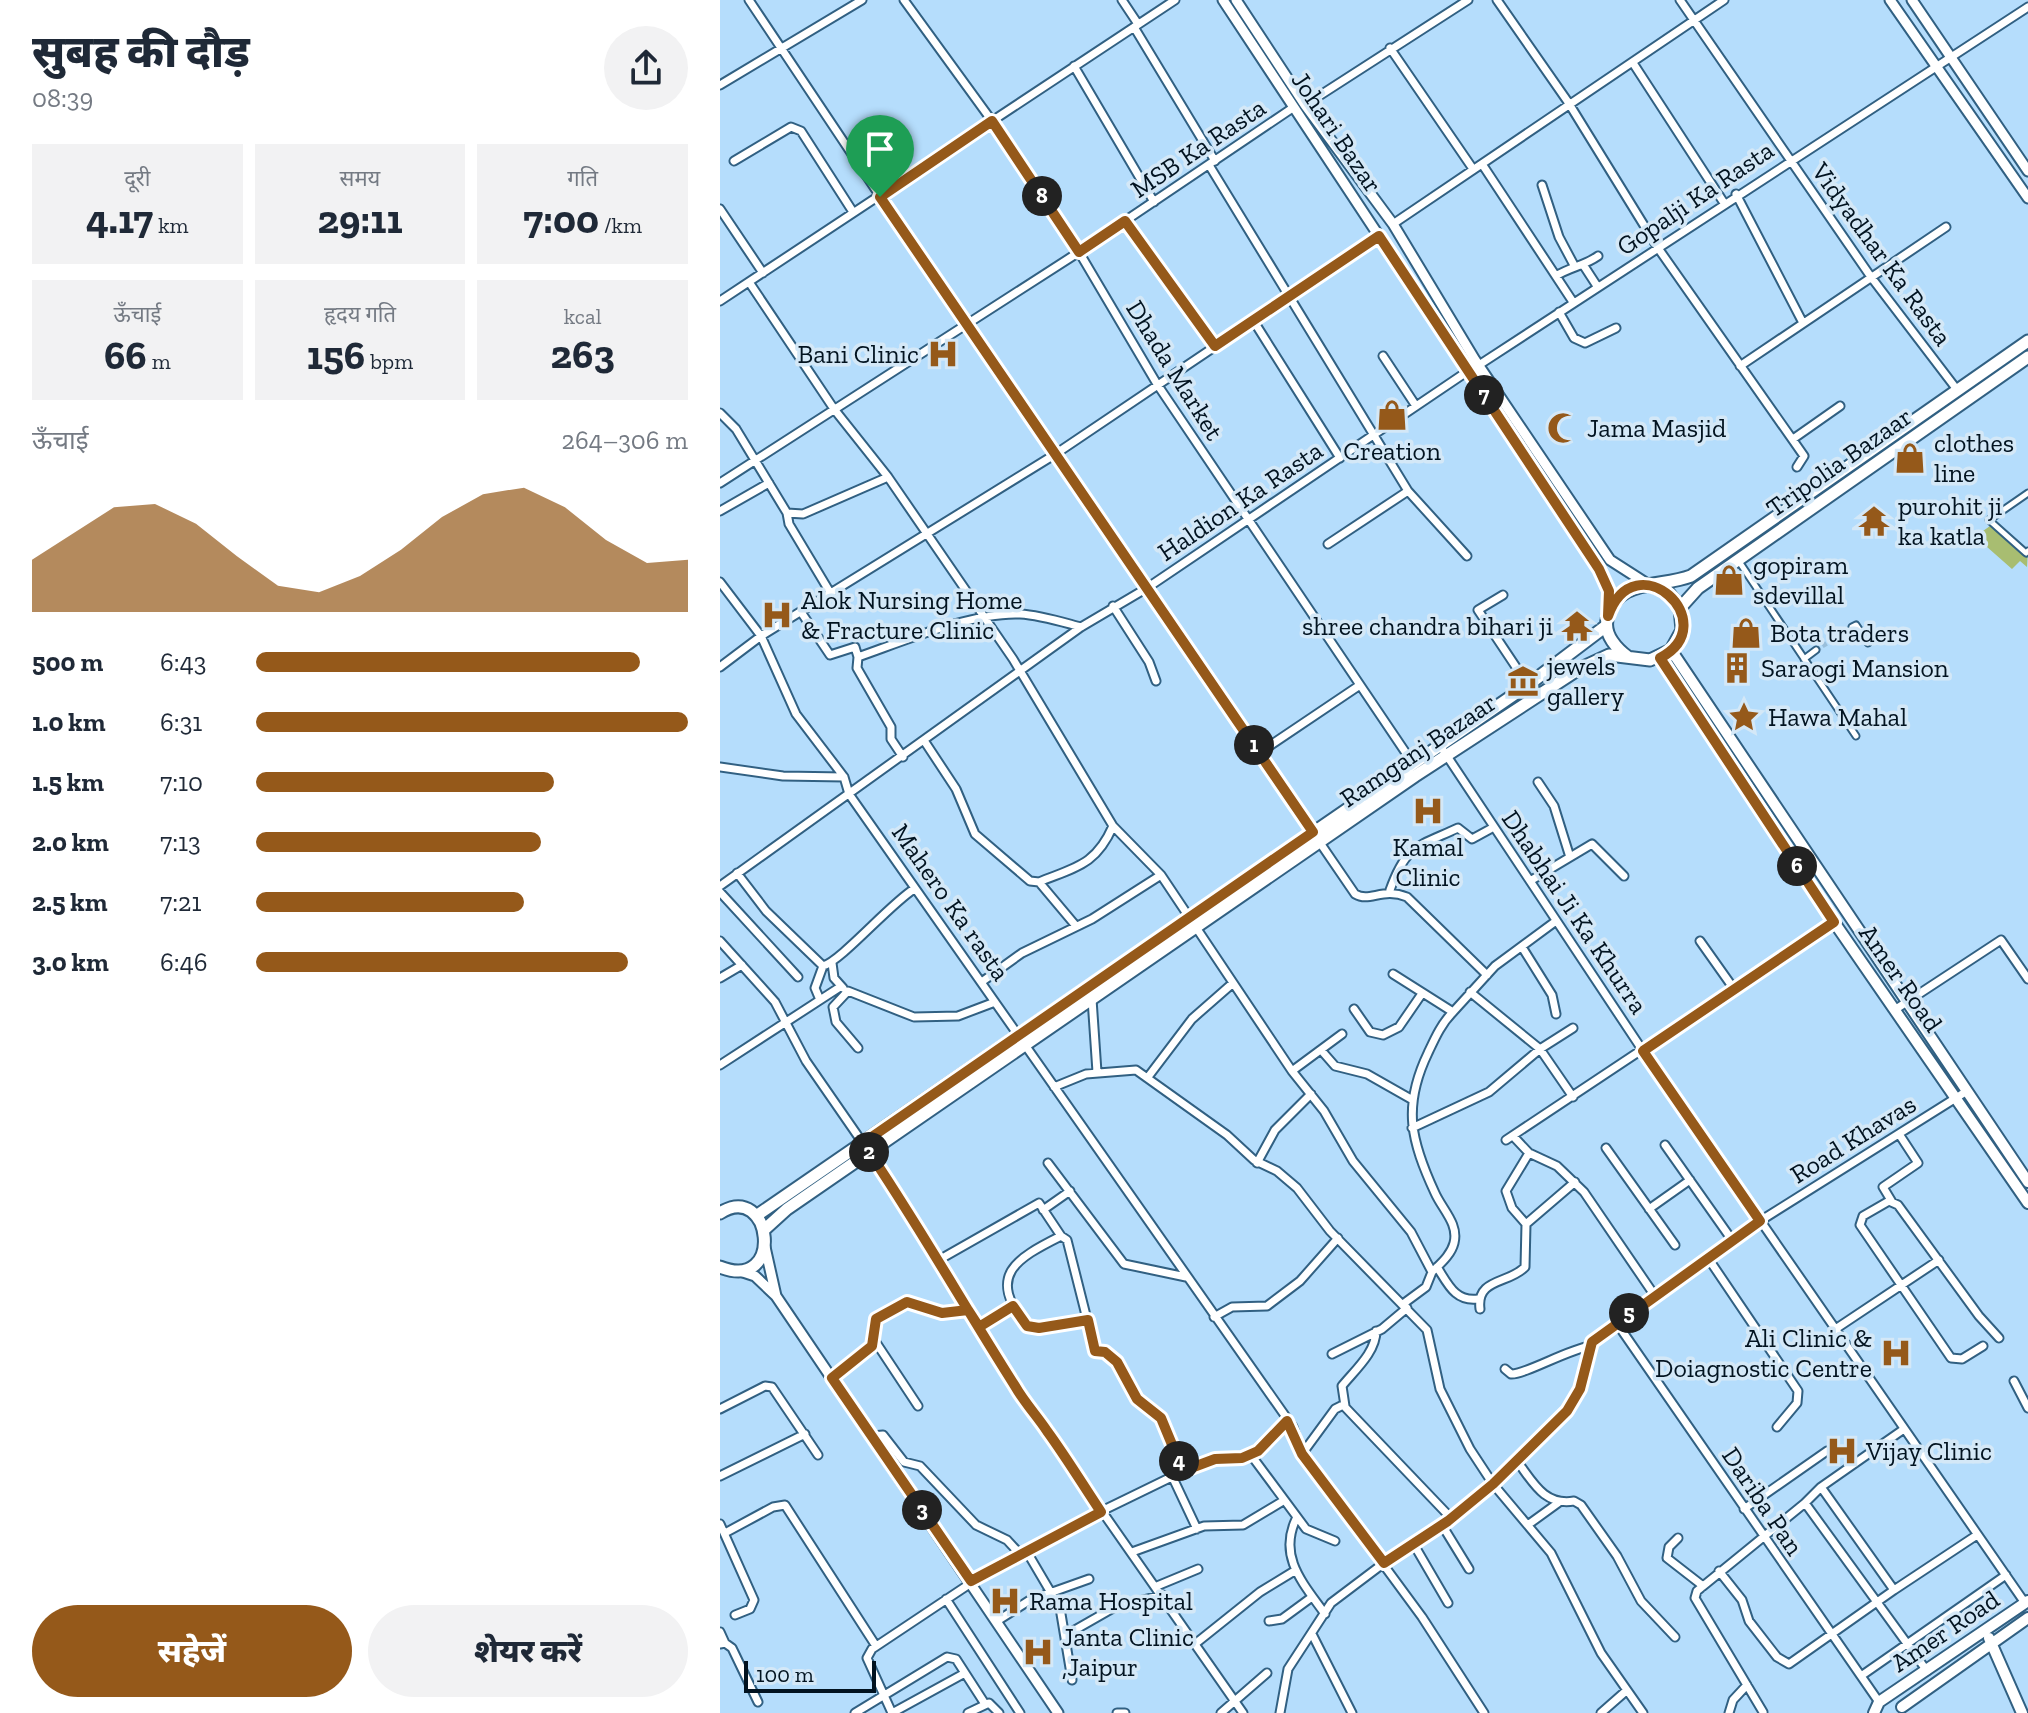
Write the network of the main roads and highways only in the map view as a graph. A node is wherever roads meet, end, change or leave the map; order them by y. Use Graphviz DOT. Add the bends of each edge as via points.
graph roads {
  1 [pos="2028,341"];
  2 [pos="2028,357"];
  3 [pos="1962,396"];
  4 [pos="1650,585"];
  5 [pos="1680,608"];
  6 [pos="1607,621"];
  7 [pos="1671,650"];
  8 [pos="1660,658"];
  9 [pos="1630,659"];
  10 [pos="1021,1039"];
  11 [pos="866,1148"];
  12 [pos="2028,1182"];
  13 [pos="2028,1203"];
  14 [pos="722,1207"];
  15 [pos="756,1216"];
  16 [pos="765,1229"];
  17 [pos="721,1268"];
  18 [pos="2027,1602"];
  19 [pos="2028,1618"];
  20 [pos="1985,1630"];
  21 [pos="1993,1643"];
  22 [pos="1884,1700"];
  23 [pos="1902,1710"];
  24 [pos="1874,1713"];
  25 [pos="2022,1713"];
  1 -- 3 [label="main road, Tripolia Bazaar"];
  2 -- 3 [label="main road, Tripolia Bazaar"];
  3 -- 4 [label="main road, Tripolia Bazaar" via="1691,576"];
  3 -- 5 [label="main road, Tripolia Bazaar" via="1698,588"];
  4 -- 5 [label="main road" via="1668,592"];
  4 -- 6 [label="main road" via="1618,597"];
  5 -- 7 [label="main road" via="1682,630"];
  6 -- 9 [label="main road" via="1614,645"];
  6 -- 10 [label="main road, Ramganj Bazaar" via="1528,685"];
  7 -- 8 [label="main road"];
  7 -- 12 [label="main road, Amer Road"];
  8 -- 9 [label="main road"];
  8 -- 13 [label="main road, Amer Road"];
  9 -- 10 [label="main road, Ramganj Bazaar" via="1609,655 1594,661 1447,755 1092,999"];
  10 -- 11 [label="main road, Ramganj Bazaar"];
  11 -- 15 [label="main road, Ramganj Bazaar"];
  11 -- 16 [label="main road, Ramganj Bazaar"];
  14 -- 15 [label="main road" via="742,1208"];
  15 -- 16 [label="main road"];
  16 -- 17 [label="main road" via="760,1259 740,1270"];
  18 -- 20 [label="main road, Amer Road"];
  19 -- 21 [label="main road, Amer Road"];
  20 -- 21 [label="main road"];
  20 -- 22 [label="main road, Amer Road"];
  21 -- 23 [label="main road, Amer Road"];
  21 -- 25 [label="main road"];
  22 -- 23 [label="main road"];
  22 -- 24 [label="main road"];
}
